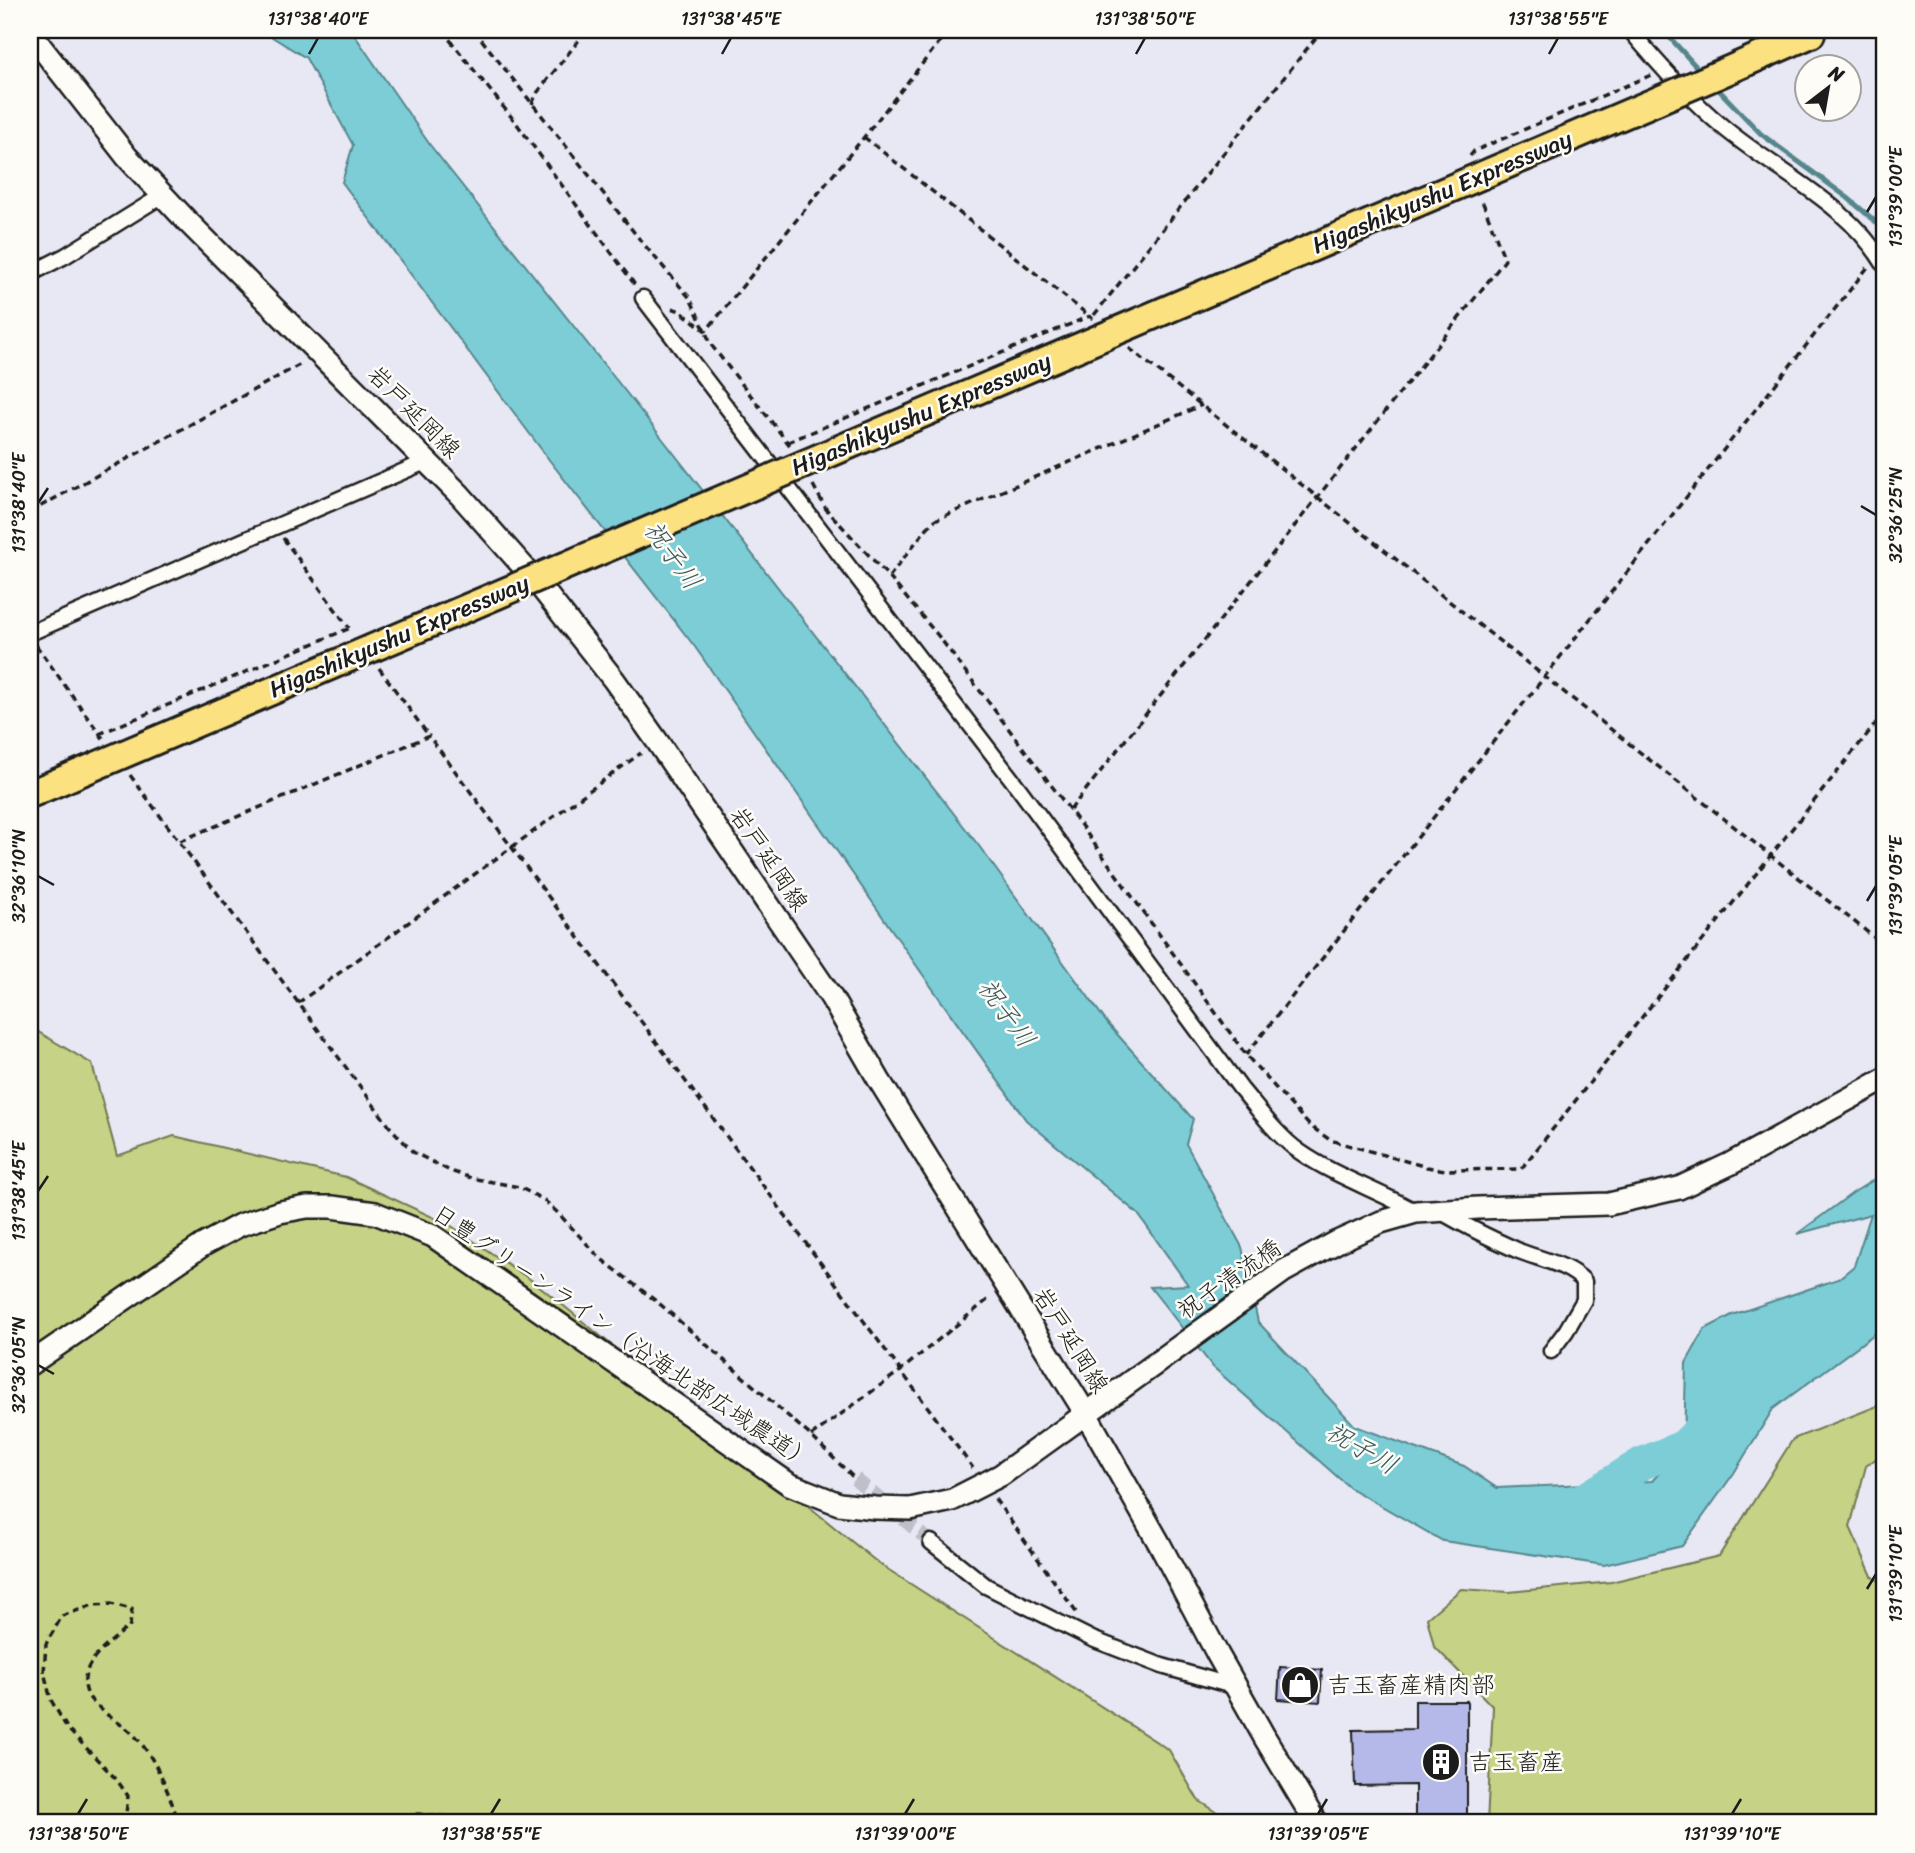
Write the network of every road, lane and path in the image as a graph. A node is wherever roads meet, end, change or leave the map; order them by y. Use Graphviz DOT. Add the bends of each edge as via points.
graph roads {
  1 [pos="442,30"];
  2 [pos="474,30"];
  3 [pos="587,30"];
  4 [pos="949,30"];
  5 [pos="1322,30"];
  6 [pos="1630,30"];
  7 [pos="30,33"];
  8 [pos="1811,34"];
  9 [pos="1663,69"];
  10 [pos="531,104"];
  11 [pos="1466,160"];
  12 [pos="163,195"];
  13 [pos="1481,198"];
  14 [pos="1882,260"];
  15 [pos="30,274"];
  16 [pos="643,298"];
  17 [pos="706,331"];
  18 [pos="318,354"];
  19 [pos="1202,405"];
  20 [pos="788,442"];
  21 [pos="795,453"];
  22 [pos="425,462"];
  23 [pos="807,475"];
  24 [pos="1317,497"];
  25 [pos="30,513"];
  26 [pos="888,577"];
  27 [pos="349,628"];
  28 [pos="31,631"];
  29 [pos="1544,677"];
  30 [pos="1885,712"];
  31 [pos="99,734"];
  32 [pos="657,741"];
  33 [pos="107,745"];
  34 [pos="123,766"];
  35 [pos="30,794"];
  36 [pos="1070,810"];
  37 [pos="180,841"];
  38 [pos="511,846"];
  39 [pos="1770,856"];
  40 [pos="1885,946"];
  41 [pos="298,1003"];
  42 [pos="1246,1055"];
  43 [pos="1885,1079"];
  44 [pos="1438,1210"];
  45 [pos="1416,1212"];
  46 [pos="1006,1285"];
  47 [pos="1551,1351"];
  48 [pos="30,1364"];
  49 [pos="900,1371"];
  50 [pos="1115,1393"];
  51 [pos="1086,1414"];
  52 [pos="811,1436"];
  53 [pos="974,1470"];
  54 [pos="855,1479"];
  55 [pos="993,1497"];
  56 [pos="931,1542"];
  57 [pos="1085,1636"];
  58 [pos="1236,1687"];
  59 [pos="125,1823"];
  60 [pos="188,1823"];
  61 [pos="407,1823"];
  62 [pos="493,1823"];
  63 [pos="1316,1823"];
  1 -- 16 [label="path" via="517,124"];
  2 -- 10 [label="path"];
  3 -- 10 [label="path"];
  4 -- 17 [label="path"];
  5 -- 20 [label="path" via="1091,317"];
  6 -- 9 [label="street"];
  7 -- 12 [label="main road, 岩戸延岡線" via="127,157"];
  8 -- 35 [label="highway, Higashikyushu Expressway, bridge"];
  9 -- 11 [label="path" via="1474,151"];
  9 -- 14 [label="street" via="1724,128 1829,203"];
  10 -- 17 [label="path" via="690,298"];
  12 -- 15 [label="street"];
  12 -- 18 [label="main road, 岩戸延岡線"];
  13 -- 24 [label="path" via="1505,260"];
  14 -- 29 [label="path"];
  16 -- 17 [label="path" via="680,312"];
  16 -- 45 [label="street" via="1020,790 1241,1089 1298,1150"];
  17 -- 20 [label="path" via="712,346"];
  18 -- 22 [label="main road, 岩戸延岡線"];
  18 -- 25 [label="path"];
  19 -- 26 [label="path" via="935,520"];
  20 -- 21 [label="path"];
  22 -- 28 [label="street"];
  22 -- 32 [label="main road, 岩戸延岡線" via="536,580"];
  23 -- 26 [label="path" via="826,509"];
  24 -- 29 [label="path"];
  24 -- 36 [label="path"];
  26 -- 36 [label="path"];
  27 -- 31 [label="path"];
  28 -- 31 [label="path"];
  29 -- 39 [label="path"];
  29 -- 42 [label="path"];
  30 -- 39 [label="path"];
  31 -- 33 [label="path"];
  32 -- 38 [label="path"];
  32 -- 46 [label="main road, 岩戸延岡線" via="831,997"];
  34 -- 37 [label="path"];
  36 -- 42 [label="path"];
  37 -- 38 [label="path" via="429,736"];
  37 -- 41 [label="path"];
  38 -- 41 [label="path"];
  38 -- 49 [label="path"];
  39 -- 40 [label="path"];
  39 -- 42 [label="path" via="1521,1169 1445,1170 1330,1140 1309,1125"];
  41 -- 52 [label="path" via="413,1152 450,1171 519,1187 544,1200 600,1258 662,1305"];
  43 -- 44 [label="main road" via="1679,1188 1609,1203"];
  44 -- 45 [label="main road"];
  44 -- 47 [label="street" via="1520,1251 1574,1271 1584,1282 1584,1300"];
  45 -- 50 [label="main road, 祝子清流橋" via="1381,1222 1284,1270"];
  46 -- 49 [label="path"];
  46 -- 51 [label="main road, 岩戸延岡線"];
  48 -- 51 [label="main road, 日豊グリーンライン（沿海北部広域農道）" via="203,1245 240,1225 280,1212 332,1207 375,1213 433,1236 789,1484 839,1504 910,1509 952,1500 1001,1475"];
  49 -- 52 [label="path"];
  49 -- 53 [label="path"];
  50 -- 51 [label="main road, 日豊グリーンライン（沿海北部広域農道）"];
  51 -- 58 [label="main road, 岩戸延岡線"];
  52 -- 54 [label="path"];
  55 -- 57 [label="path" via="1077,1614"];
  56 -- 57 [label="street" via="986,1587"];
  57 -- 58 [label="street" via="1162,1666"];
  58 -- 63 [label="main road, 岩戸延岡線"];
  59 -- 60 [label="path" via="128,1797 67,1728 51,1700 44,1672 46,1644 62,1616 93,1605 132,1609 130,1625 87,1669 84,1679 89,1697 139,1741 161,1775 178,1820"];
  61 -- 62 [label="path" via="417,1814"];
}
